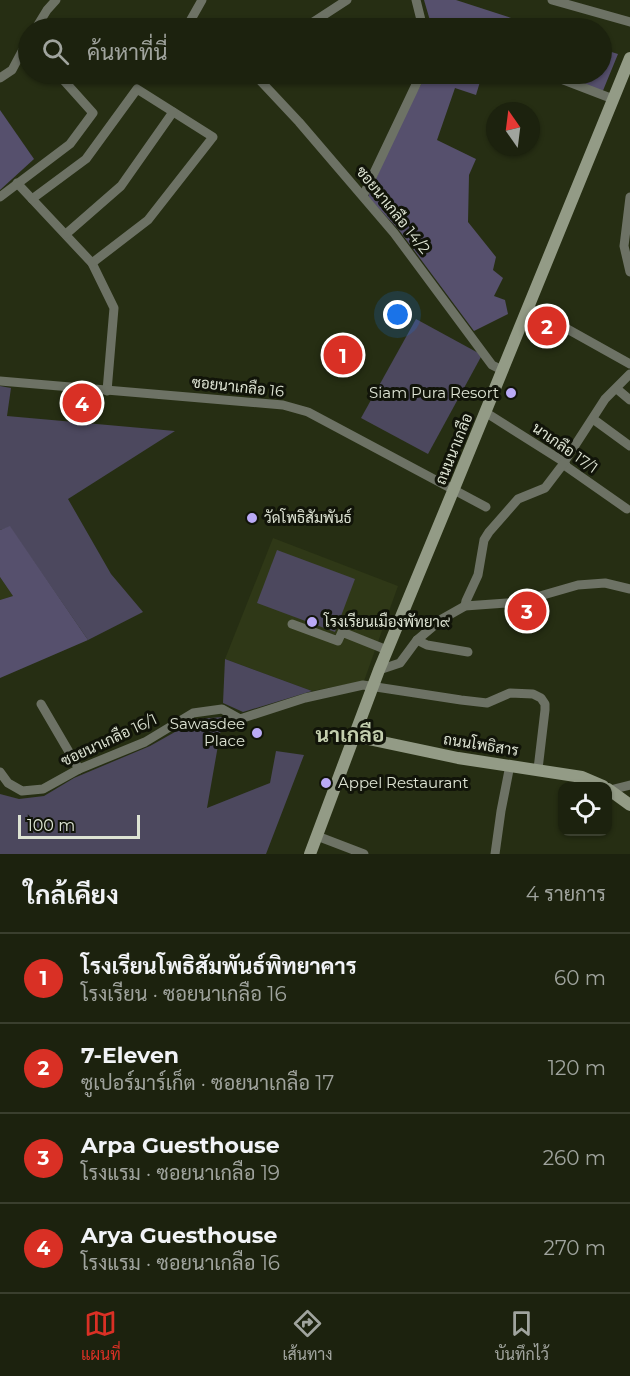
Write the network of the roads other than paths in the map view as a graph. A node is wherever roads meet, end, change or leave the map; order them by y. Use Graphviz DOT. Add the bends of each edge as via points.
graph roads {
  1 [pos="56,0"];
  2 [pos="202,0"];
  3 [pos="347,0"];
  4 [pos="416,0"];
  5 [pos="552,0"];
  6 [pos="42,18"];
  7 [pos="192,18"];
  8 [pos="319,18"];
  9 [pos="420,18"];
  10 [pos="630,22"];
  11 [pos="630,58"];
  12 [pos="18,59"];
  13 [pos="0,78"];
  14 [pos="67,84"];
  15 [pos="263,84"];
  16 [pos="416,84"];
  17 [pos="574,84"];
  18 [pos="613,99"];
  19 [pos="173,112"];
  20 [pos="17,183"];
  21 [pos="363,196"];
  22 [pos="0,197"];
  23 [pos="630,197"];
  24 [pos="32,199"];
  25 [pos="66,234"];
  26 [pos="92,263"];
  27 [pos="630,272"];
  28 [pos="528,307"];
  29 [pos="630,364"];
  30 [pos="502,370"];
  31 [pos="630,374"];
  32 [pos="0,381"];
  33 [pos="617,389"];
  34 [pos="107,391"];
  35 [pos="630,400"];
  36 [pos="485,412"];
  37 [pos="593,419"];
  38 [pos="630,446"];
  39 [pos="564,462"];
  40 [pos="453,491"];
  41 [pos="486,507"];
  42 [pos="627,509"];
  43 [pos="630,589"];
  44 [pos="465,606"];
  45 [pos="292,624"];
  46 [pos="417,640"];
  47 [pos="387,650"];
  48 [pos="468,652"];
  49 [pos="379,670"];
  50 [pos="373,686"];
  51 [pos="41,705"];
  52 [pos="354,736"];
  53 [pos="510,765"];
  54 [pos="79,769"];
  55 [pos="538,769"];
  56 [pos="0,772"];
  57 [pos="593,782"];
  58 [pos="630,785"];
  59 [pos="612,787"];
  60 [pos="612,792"];
  61 [pos="630,805"];
  62 [pos="317,836"];
  63 [pos="310,854"];
  64 [pos="364,854"];
  65 [pos="495,854"];
  1 -- 6 [label="street"];
  2 -- 7 [label="street"];
  3 -- 8 [label="street"];
  4 -- 9 [label="street"];
  5 -- 10 [label="street"];
  11 -- 18 [label="street, ถนนนาเกลือ"];
  12 -- 13 [label="street" via="12,70"];
  14 -- 20 [label="street" via="93,113 70,144"];
  15 -- 21 [label="street, ซอยนาเกลือ 14/2"];
  16 -- 21 [label="street"];
  17 -- 18 [label="street"];
  18 -- 28 [label="street, ถนนนาเกลือ"];
  19 -- 24 [label="street" via="137,89 86,159"];
  19 -- 25 [label="street" via="121,186"];
  19 -- 26 [label="street" via="213,137 148,220"];
  20 -- 22 [label="street"];
  20 -- 24 [label="street"];
  21 -- 30 [label="street, ซอยนาเกลือ 14/2" via="492,365"];
  23 -- 27 [label="street" via="624,246"];
  24 -- 25 [label="street"];
  25 -- 26 [label="street"];
  26 -- 34 [label="street" via="114,308"];
  28 -- 29 [label="street"];
  28 -- 30 [label="street, ถนนนาเกลือ"];
  30 -- 36 [label="street, ถนนนาเกลือ"];
  31 -- 33 [label="street"];
  32 -- 34 [label="street, ซอยนาเกลือ 16"];
  33 -- 35 [label="street"];
  33 -- 37 [label="street"];
  34 -- 40 [label="street, ซอยนาเกลือ 16" via="258,402 308,412"];
  36 -- 39 [label="street, นาเกลือ 17/1"];
  36 -- 40 [label="street, ถนนนาเกลือ"];
  37 -- 38 [label="street"];
  37 -- 39 [label="street"];
  39 -- 42 [label="street, นาเกลือ 17/1"];
  39 -- 44 [label="street" via="545,488 518,499 483,540 478,575"];
  40 -- 41 [label="street, ซอยนาเกลือ 16"];
  40 -- 47 [label="street, ถนนนาเกลือ"];
  43 -- 44 [label="street" via="605,583 578,585 519,602"];
  44 -- 46 [label="street"];
  45 -- 47 [label="street" via="338,641 342,632"];
  46 -- 48 [label="street"];
  46 -- 49 [label="street" via="400,663"];
  47 -- 49 [label="street, ถนนนาเกลือ"];
  49 -- 50 [label="street, ถนนนาเกลือ"];
  50 -- 52 [label="street, ถนนนาเกลือ"];
  50 -- 54 [label="street, ซอยนาเกลือ 16/1" via="305,698 240,719 222,709 193,713 145,742"];
  50 -- 55 [label="street, ซอยนาเกลือ 16/1" via="487,703 510,693 537,695 545,704"];
  51 -- 54 [label="street"];
  52 -- 53 [label="street, ถนนโพธิสาร"];
  52 -- 62 [label="street, ถนนนาเกลือ"];
  53 -- 55 [label="street, ถนนโพธิสาร"];
  53 -- 65 [label="street"];
  54 -- 56 [label="street, ซอยนาเกลือ 16/1" via="43,789 22,792"];
  55 -- 57 [label="street, ถนนโพธิสาร"];
  58 -- 59 [label="street"];
  60 -- 61 [label="street, ถนนโพธิสาร"];
  62 -- 63 [label="street, ถนนนาเกลือ"];
  62 -- 64 [label="street"];
}
